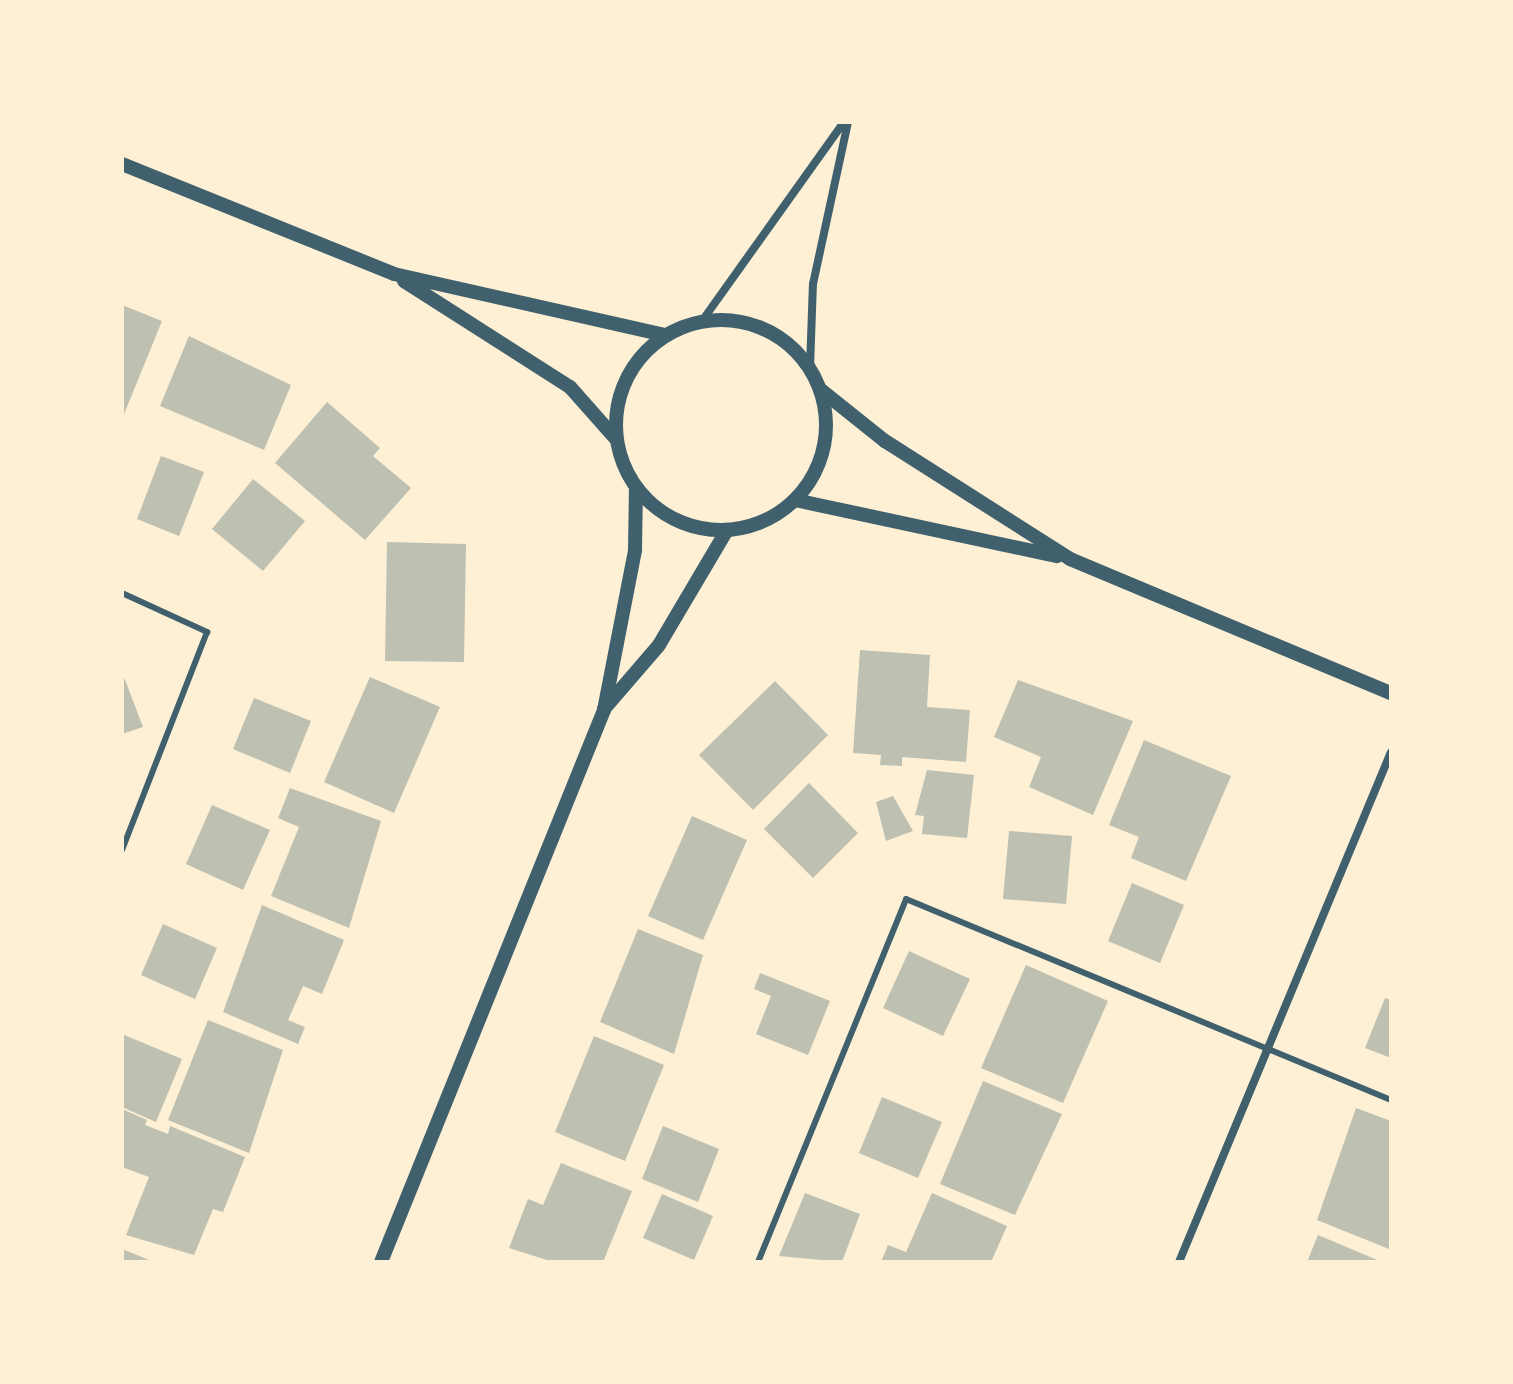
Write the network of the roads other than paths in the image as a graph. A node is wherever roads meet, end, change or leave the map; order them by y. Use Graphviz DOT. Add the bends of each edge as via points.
graph roads {
  1 [pos="846,122"];
  2 [pos="122,164"];
  3 [pos="394,274"];
  4 [pos="702,321"];
  5 [pos="665,335"];
  6 [pos="810,368"];
  7 [pos="821,390"];
  8 [pos="616,439"];
  9 [pos="636,488"];
  10 [pos="795,500"];
  11 [pos="727,530"];
  12 [pos="1070,559"];
  13 [pos="122,593"];
  14 [pos="1391,693"];
  15 [pos="604,710"];
  16 [pos="1391,752"];
  17 [pos="122,850"];
  18 [pos="1264,1053"];
  19 [pos="1391,1100"];
  20 [pos="381,1262"];
  21 [pos="758,1262"];
  22 [pos="1179,1262"];
  1 -- 4 [label="street"];
  1 -- 6 [label="street" via="813,284"];
  2 -- 3 [label="street"];
  3 -- 5 [label="street"];
  3 -- 8 [label="street" via="570,387"];
  4 -- 5 [label="street"];
  4 -- 6 [label="street" via="763,328"];
  5 -- 8 [label="street" via="626,380"];
  6 -- 7 [label="street"];
  7 -- 10 [label="street" via="825,446"];
  7 -- 12 [label="street" via="885,441"];
  8 -- 9 [label="street"];
  9 -- 11 [label="street" via="677,520"];
  9 -- 15 [label="street" via="635,550"];
  10 -- 11 [label="street" via="769,519"];
  10 -- 12 [label="street"];
  11 -- 15 [label="street" via="659,645"];
  12 -- 14 [label="street"];
  13 -- 17 [label="lane" via="207,632"];
  15 -- 20 [label="street"];
  16 -- 18 [label="street"];
  18 -- 19 [label="lane"];
  18 -- 21 [label="lane" via="906,899"];
  18 -- 22 [label="street"];
}
